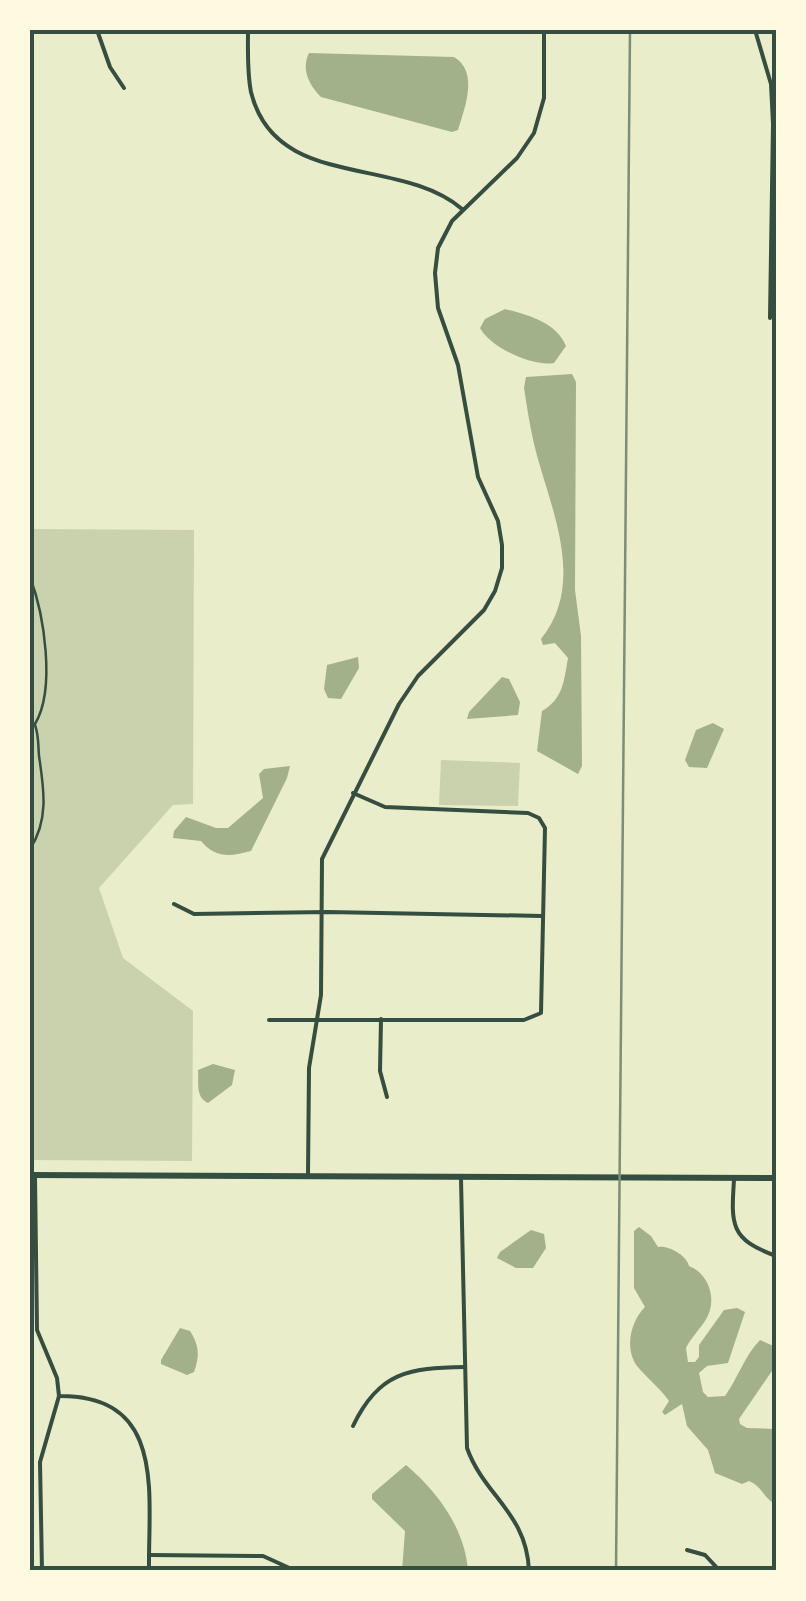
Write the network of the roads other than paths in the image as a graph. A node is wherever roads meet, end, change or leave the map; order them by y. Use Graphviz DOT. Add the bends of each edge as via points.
graph roads {
  1 [pos="97,30"];
  2 [pos="248,30"];
  3 [pos="544,30"];
  4 [pos="755,30"];
  5 [pos="124,88"];
  6 [pos="775,124"];
  7 [pos="462,209"];
  8 [pos="770,318"];
  9 [pos="353,793"];
  10 [pos="174,904"];
  11 [pos="319,912"];
  12 [pos="543,916"];
  13 [pos="270,1020"];
  14 [pos="317,1020"];
  15 [pos="381,1020"];
  16 [pos="387,1097"];
  17 [pos="32,1175"];
  18 [pos="308,1176"];
  19 [pos="461,1177"];
  20 [pos="734,1178"];
  21 [pos="776,1178"];
  22 [pos="776,1256"];
  23 [pos="33,1330"];
  24 [pos="464,1367"];
  25 [pos="59,1396"];
  26 [pos="352,1426"];
  27 [pos="30,1528"];
  28 [pos="41,1528"];
  29 [pos="688,1550"];
  30 [pos="149,1555"];
  31 [pos="42,1571"];
  32 [pos="149,1571"];
  33 [pos="296,1571"];
  34 [pos="529,1571"];
  35 [pos="720,1571"];
  1 -- 5 [label="street"];
  2 -- 7 [label="street" via="254,99 283,143 318,162 423,184"];
  3 -- 7 [label="street" via="544,98 534,133"];
  4 -- 6 [label="street"];
  6 -- 8 [label="street"];
  7 -- 9 [label="street" via="438,248 435,293 458,365 478,477 498,522 502,568 484,610 399,704"];
  9 -- 11 [label="street" via="322,859"];
  9 -- 12 [label="street" via="385,807 539,818 545,828"];
  10 -- 11 [label="street" via="194,914"];
  11 -- 12 [label="street"];
  11 -- 14 [label="street"];
  12 -- 15 [label="street" via="544,995 536,1017"];
  13 -- 14 [label="street"];
  14 -- 15 [label="street"];
  14 -- 18 [label="street" via="309,1068"];
  15 -- 16 [label="street"];
  17 -- 18 [label="main road"];
  17 -- 23 [label="street"];
  18 -- 19 [label="main road"];
  19 -- 20 [label="main road"];
  19 -- 24 [label="street"];
  20 -- 21 [label="main road"];
  20 -- 22 [label="street" via="736,1232"];
  23 -- 25 [label="street"];
  24 -- 26 [label="street" via="411,1370 392,1378 375,1389"];
  24 -- 34 [label="street" via="467,1448 513,1515 528,1549"];
  25 -- 28 [label="street" via="42,1446"];
  25 -- 30 [label="street" via="102,1401 140,1435 148,1474"];
  27 -- 28 [label="street"];
  28 -- 31 [label="street"];
  29 -- 35 [label="street" via="705,1555"];
  30 -- 32 [label="street"];
  30 -- 33 [label="street" via="263,1556"];
}
